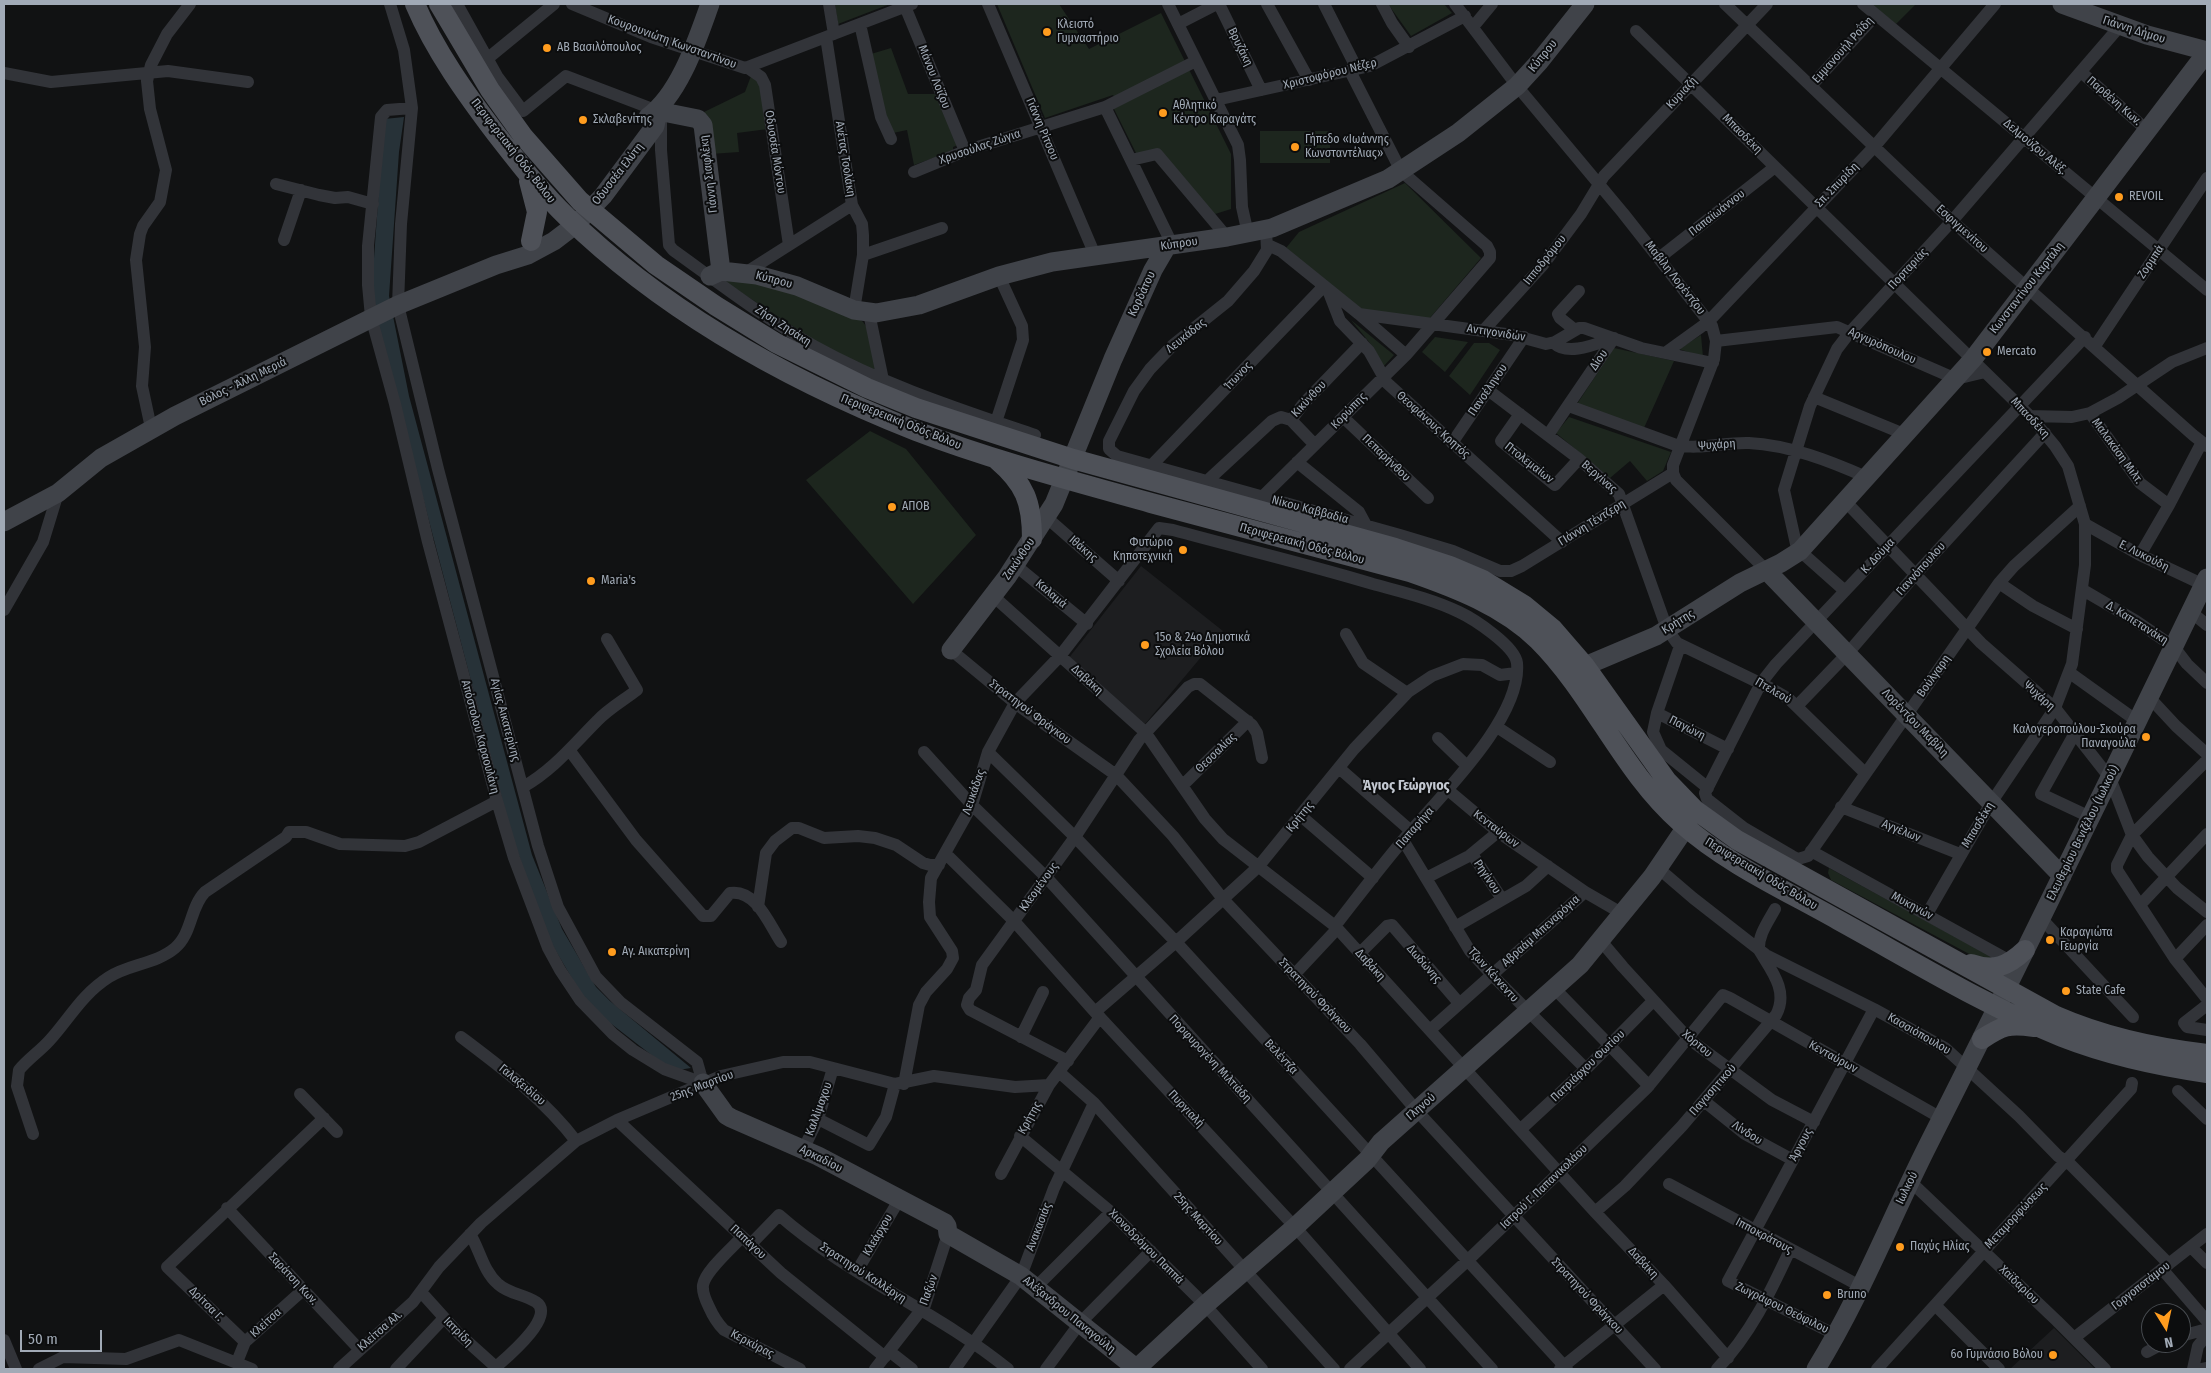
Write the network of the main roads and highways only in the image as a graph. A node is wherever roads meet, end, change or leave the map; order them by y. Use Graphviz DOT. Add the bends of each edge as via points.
graph roads {
  1 [pos="415,4"];
  2 [pos="439,4"];
  3 [pos="526,172"];
  4 [pos="531,241"];
  5 [pos="991,456"];
  6 [pos="1032,539"];
  7 [pos="1940,952"];
  8 [pos="2019,956"];
  9 [pos="2002,998"];
  10 [pos="2040,1027"];
  11 [pos="1982,1039"];
  12 [pos="2207,1054"];
  13 [pos="2207,1073"];
  1 -- 3 [label="main road, Περιφερειακή Οδός Βόλου" via="455,75"];
  2 -- 7 [label="main road, Περιφερειακή Οδός Βόλου" via="523,136 585,205 656,265 716,306 776,343 916,408 1073,460 1395,548 1456,568 1496,587 1536,614 1570,646 1662,775 1694,809 1737,840"];
  3 -- 4 [label="main road" via="537,207"];
  3 -- 5 [label="main road, Περιφερειακή Οδός Βόλου" via="570,220 659,293 746,350 874,414"];
  5 -- 6 [label="main road" via="1012,475 1026,494 1032,518"];
  5 -- 9 [label="main road, Περιφερειακή Οδός Βόλου" via="1410,572 1484,602 1536,639 1558,662 1647,787 1686,827 1708,844 1755,874"];
  7 -- 8 [label="main road" via="1981,967 1997,968"];
  7 -- 9 [label="main road, Περιφερειακή Οδός Βόλου"];
  9 -- 10 [label="main road, Περιφερειακή Οδός Βόλου"];
  9 -- 12 [label="main road, Περιφερειακή Οδός Βόλου" via="2146,1045"];
  10 -- 11 [label="main road" via="2004,1026"];
  10 -- 13 [label="main road, Περιφερειακή Οδός Βόλου" via="2128,1058"];
}
